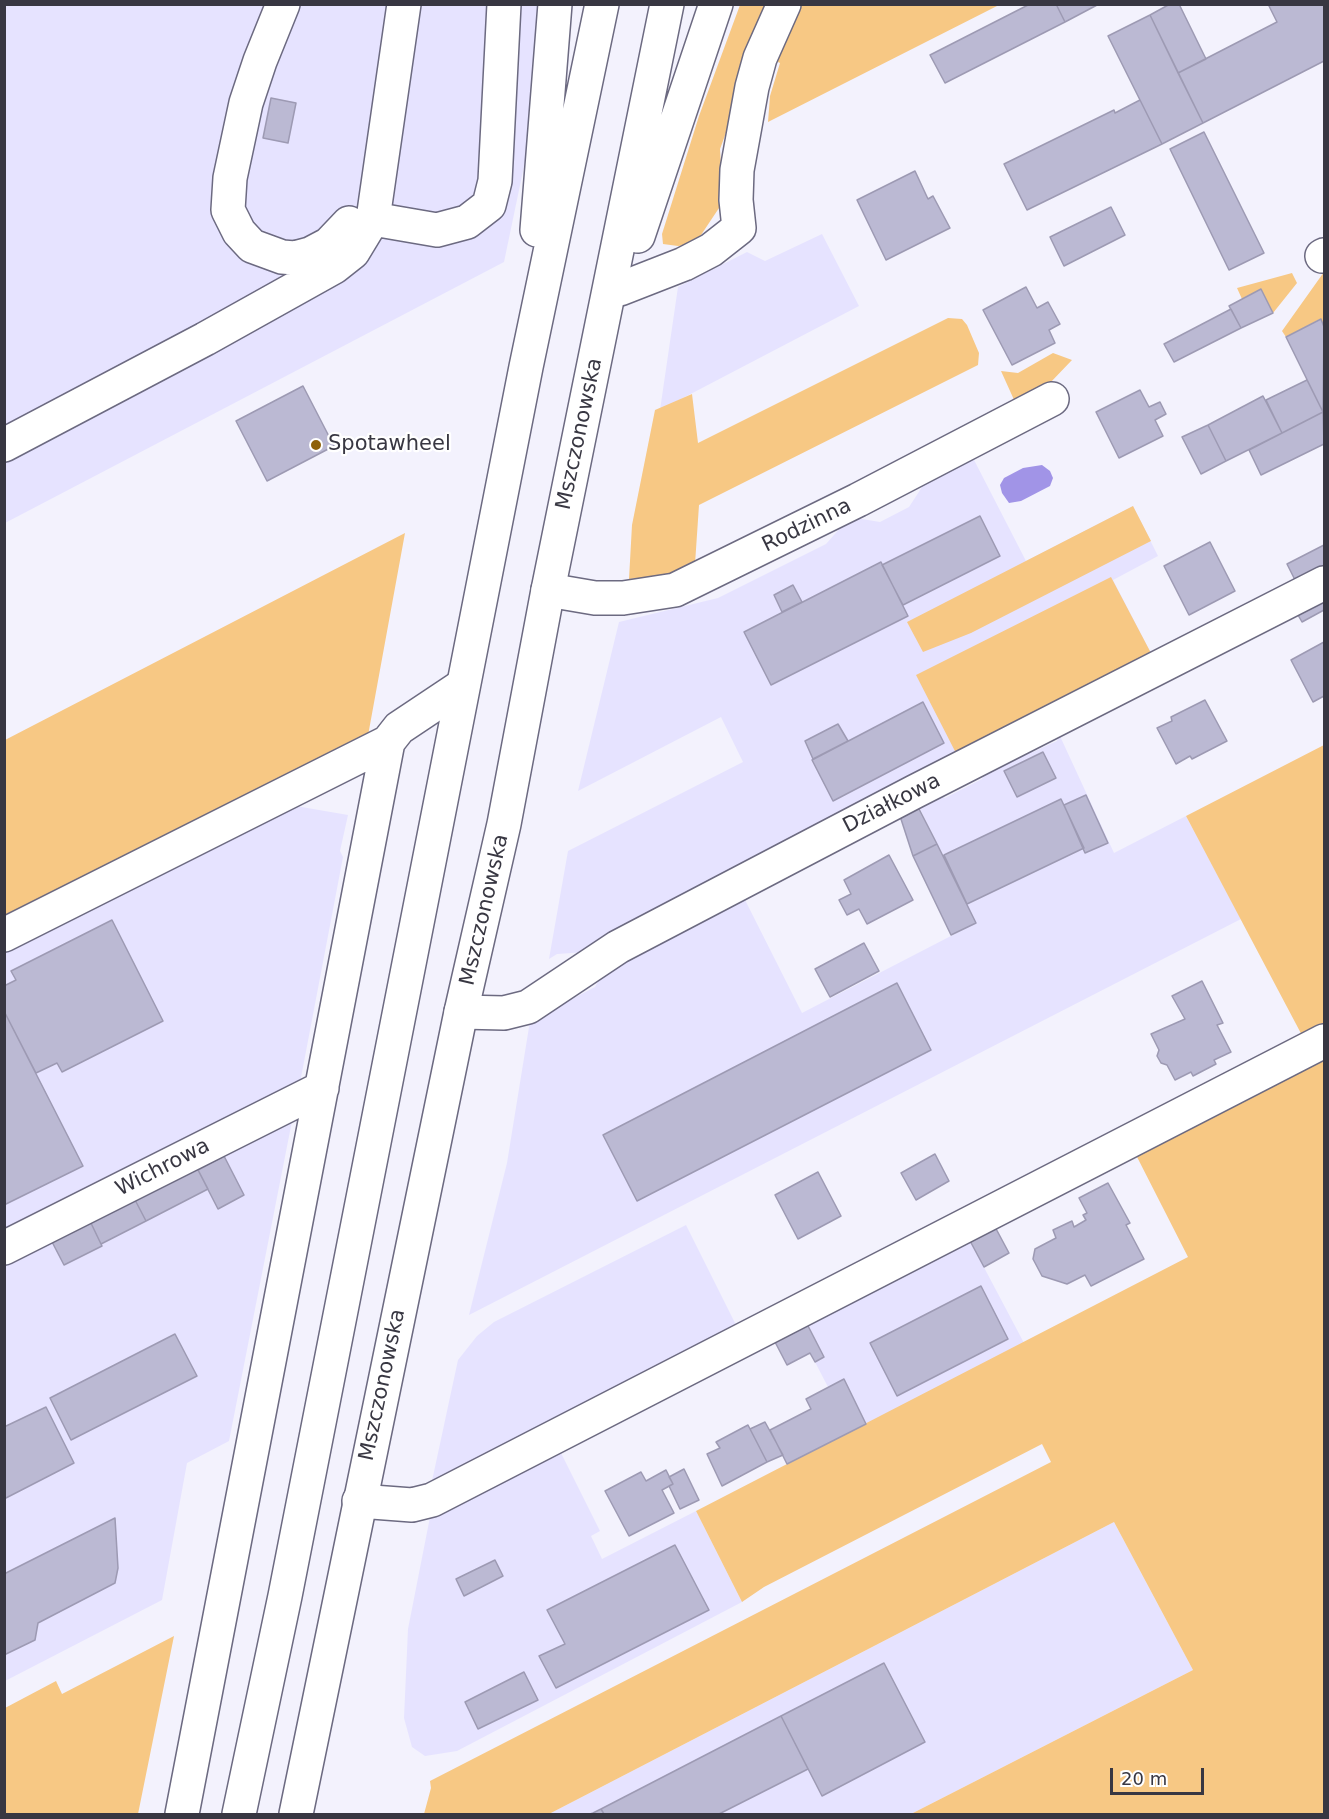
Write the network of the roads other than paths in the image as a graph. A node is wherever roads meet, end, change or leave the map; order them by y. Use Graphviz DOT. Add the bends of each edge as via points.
graph roads {
  1 [pos="283,4"];
  2 [pos="404,4"];
  3 [pos="504,4"];
  4 [pos="555,4"];
  5 [pos="602,4"];
  6 [pos="667,4"];
  7 [pos="716,4"];
  8 [pos="784,4"];
  9 [pos="375,208"];
  10 [pos="620,289"];
  11 [pos="526,367"];
  12 [pos="593,369"];
  13 [pos="1052,399"];
  14 [pos="4,445"];
  15 [pos="1324,584"];
  16 [pos="548,590"];
  17 [pos="462,686"];
  18 [pos="388,742"];
  19 [pos="4,935"];
  20 [pos="461,1012"];
  21 [pos="1324,1041"];
  22 [pos="322,1088"];
  23 [pos="4,1248"];
  24 [pos="359,1501"];
  25 [pos="182,1815"];
  26 [pos="239,1815"];
  27 [pos="296,1815"];
  1 -- 9 [label="main road" via="246,103 227,200 231,218 252,246 295,258 329,244 369,202"];
  2 -- 9 [label="main road"];
  3 -- 9 [label="main road" via="495,181 489,205 466,222 437,230"];
  4 -- 11 [label="main road"];
  5 -- 11 [label="main road"];
  6 -- 12 [label="main road, Mszczonowska"];
  7 -- 10 [label="main road"];
  8 -- 10 [label="main road" via="752,87 737,170 739,228 711,250 684,264"];
  9 -- 14 [label="main road" via="353,252 334,267"];
  10 -- 12 [label="main road"];
  11 -- 17 [label="main road"];
  12 -- 16 [label="main road, Mszczonowska"];
  13 -- 16 [label="main road, Rodzinna" via="675,590 623,598"];
  15 -- 20 [label="main road, Działkowa" via="618,947 528,1007 504,1013"];
  16 -- 20 [label="main road, Mszczonowska" via="504,824"];
  17 -- 18 [label="main road" via="399,728"];
  17 -- 26 [label="main road"];
  18 -- 19 [label="main road"];
  18 -- 22 [label="main road"];
  20 -- 24 [label="main road, Mszczonowska"];
  21 -- 24 [label="main road" via="432,1500 412,1505"];
  22 -- 23 [label="main road, Wichrowa"];
  22 -- 25 [label="main road"];
  24 -- 27 [label="main road, Mszczonowska"];
}
